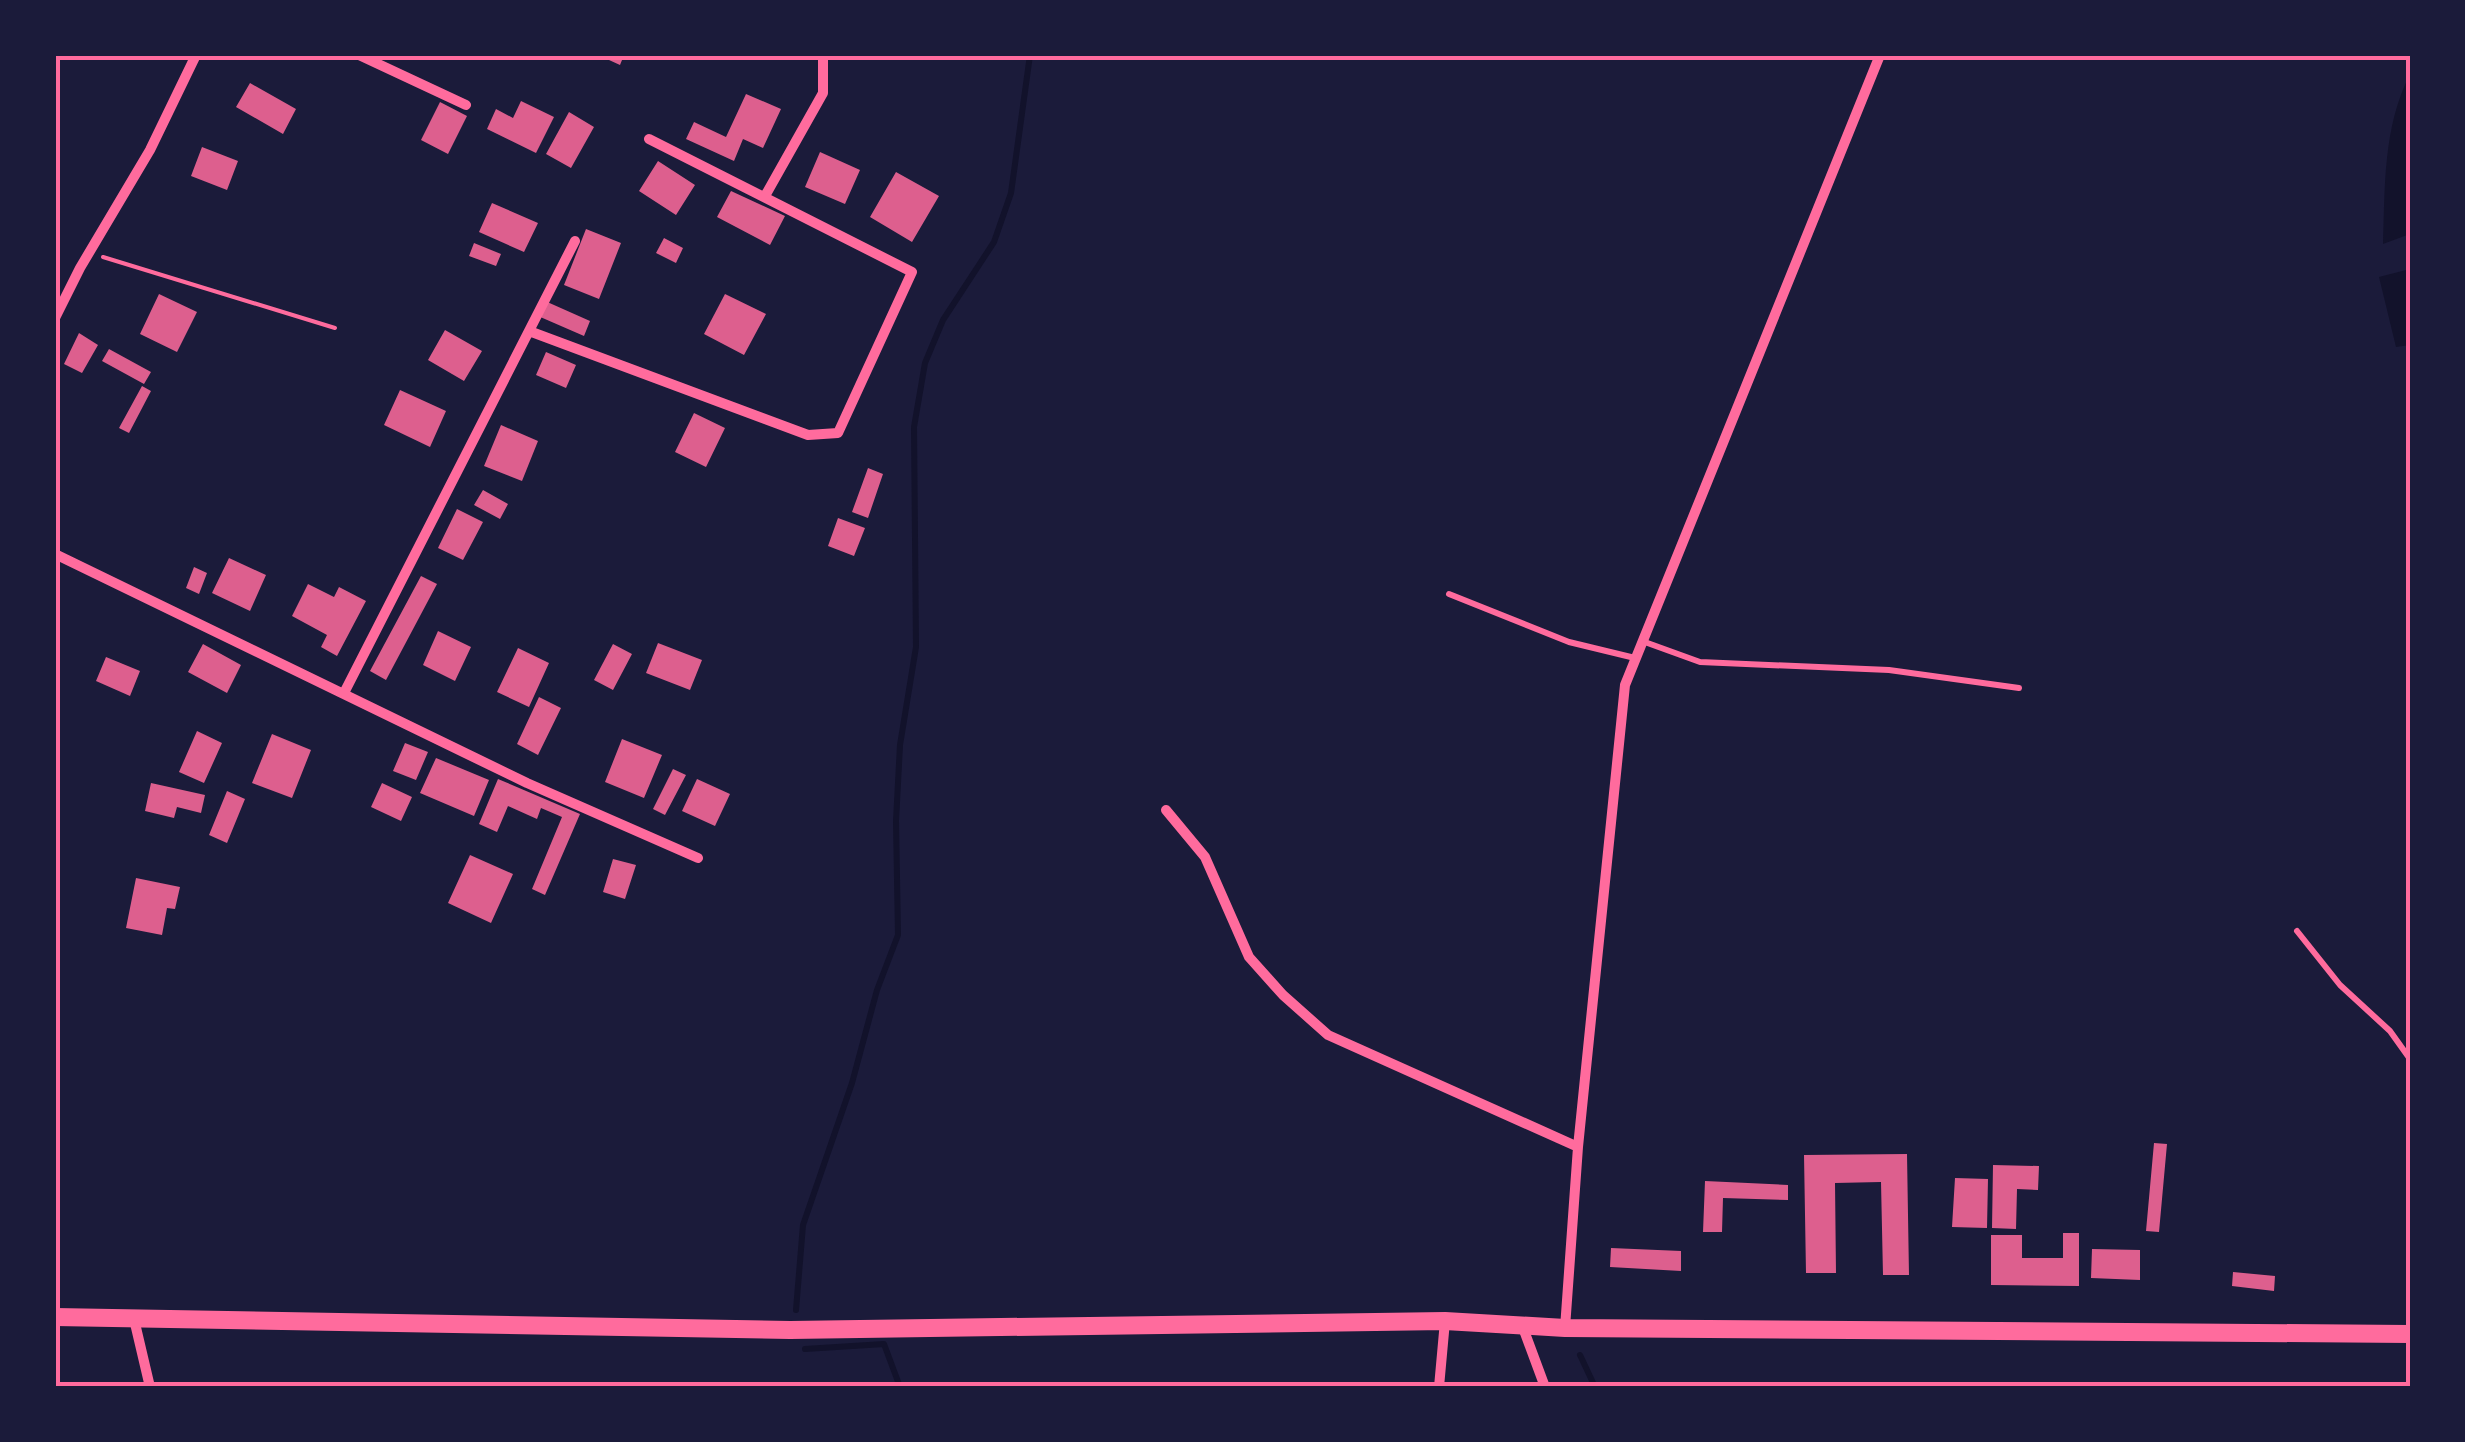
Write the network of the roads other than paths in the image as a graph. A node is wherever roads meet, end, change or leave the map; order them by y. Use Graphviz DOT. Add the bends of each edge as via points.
graph roads {
  1 [pos="196,55"];
  2 [pos="359,55"];
  3 [pos="823,55"];
  4 [pos="1880,55"];
  5 [pos="466,105"];
  6 [pos="649,139"];
  7 [pos="764,196"];
  8 [pos="575,241"];
  9 [pos="55,318"];
  10 [pos="529,331"];
  11 [pos="55,554"];
  12 [pos="1449,594"];
  13 [pos="1641,641"];
  14 [pos="1635,658"];
  15 [pos="2019,688"];
  16 [pos="344,693"];
  17 [pos="1166,810"];
  18 [pos="698,858"];
  19 [pos="2297,931"];
  20 [pos="2410,1059"];
  21 [pos="1578,1147"];
  22 [pos="55,1317"];
  23 [pos="134,1318"];
  24 [pos="1445,1321"];
  25 [pos="1521,1324"];
  26 [pos="1565,1328"];
  27 [pos="2410,1334"];
  28 [pos="150,1387"];
  29 [pos="1439,1387"];
  30 [pos="1546,1387"];
  1 -- 9 [label="street"];
  2 -- 5 [label="street"];
  3 -- 7 [label="street" via="823,94"];
  4 -- 13 [label="street"];
  6 -- 7 [label="street"];
  7 -- 10 [label="street" via="912,272 838,433 808,435"];
  8 -- 10 [label="street"];
  10 -- 16 [label="street"];
  11 -- 16 [label="street"];
  12 -- 14 [label="lane" via="1570,642"];
  13 -- 14 [label="street"];
  13 -- 15 [label="lane" via="1700,662 1890,670"];
  14 -- 21 [label="street" via="1626,685"];
  16 -- 18 [label="street"];
  17 -- 21 [label="street" via="1205,857 1249,957 1328,1034"];
  19 -- 20 [label="lane"];
  21 -- 26 [label="street"];
  22 -- 23 [label="main road"];
  23 -- 24 [label="main road" via="790,1330"];
  23 -- 28 [label="street"];
  24 -- 25 [label="main road"];
  24 -- 29 [label="street"];
  25 -- 26 [label="main road"];
  25 -- 30 [label="street"];
  26 -- 27 [label="main road"];
}
